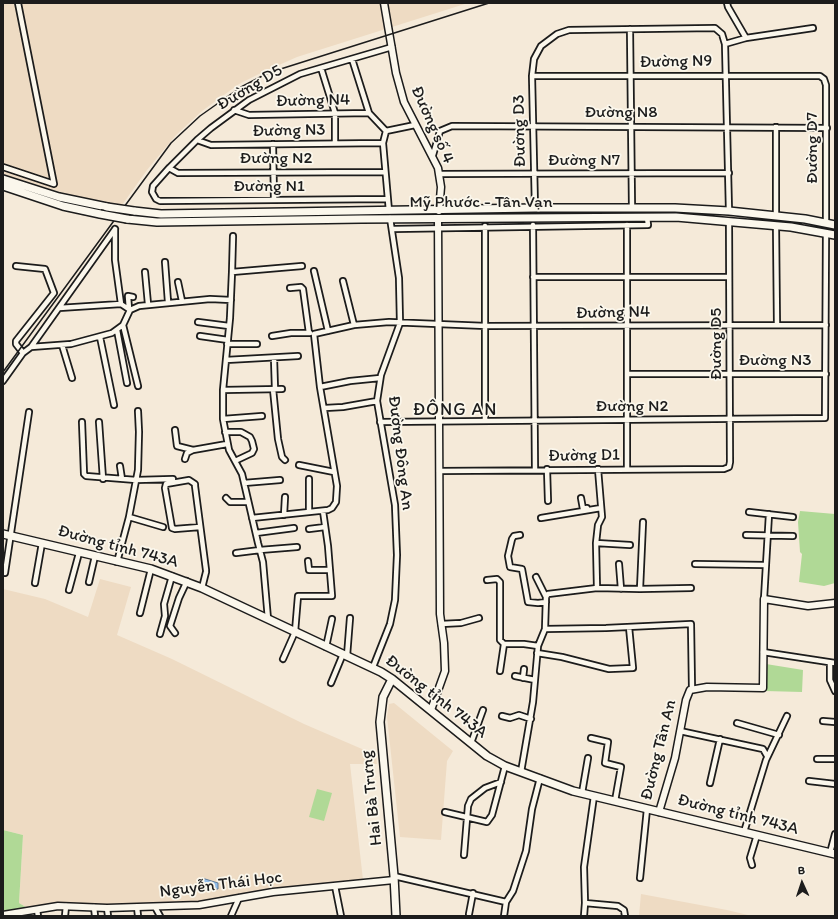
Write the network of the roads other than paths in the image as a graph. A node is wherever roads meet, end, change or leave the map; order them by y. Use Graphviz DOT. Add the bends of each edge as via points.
graph roads {
  1 [pos="18,3"];
  2 [pos="384,3"];
  3 [pos="728,3"];
  4 [pos="813,28"];
  5 [pos="630,29"];
  6 [pos="746,38"];
  7 [pos="726,44"];
  8 [pos="392,47"];
  9 [pos="352,59"];
  10 [pos="321,68"];
  11 [pos="727,75"];
  12 [pos="532,76"];
  13 [pos="631,76"];
  14 [pos="820,76"];
  15 [pos="234,110"];
  16 [pos="335,113"];
  17 [pos="369,113"];
  18 [pos="415,125"];
  19 [pos="533,126"];
  20 [pos="631,126"];
  21 [pos="728,127"];
  22 [pos="776,128"];
  23 [pos="827,128"];
  24 [pos="386,131"];
  25 [pos="197,140"];
  26 [pos="335,143"];
  27 [pos="383,143"];
  28 [pos="273,144"];
  29 [pos="433,155"];
  30 [pos="3,167"];
  31 [pos="169,168"];
  32 [pos="273,172"];
  33 [pos="385,172"];
  34 [pos="729,173"];
  35 [pos="439,174"];
  36 [pos="534,174"];
  37 [pos="632,174"];
  38 [pos="3,179"];
  39 [pos="3,186"];
  40 [pos="153,196"];
  41 [pos="387,199"];
  42 [pos="274,200"];
  43 [pos="534,208"];
  44 [pos="632,208"];
  45 [pos="729,211"];
  46 [pos="390,215"];
  47 [pos="438,215"];
  48 [pos="776,216"];
  49 [pos="647,217"];
  50 [pos="729,222"];
  51 [pos="826,223"];
  52 [pos="628,225"];
  53 [pos="835,225"];
  54 [pos="485,226"];
  55 [pos="533,226"];
  56 [pos="776,226"];
  57 [pos="438,227"];
  58 [pos="392,228"];
  59 [pos="826,233"];
  60 [pos="835,234"];
  61 [pos="232,236"];
  62 [pos="164,262"];
  63 [pos="16,266"];
  64 [pos="302,266"];
  65 [pos="314,271"];
  66 [pos="145,272"];
  67 [pos="232,272"];
  68 [pos="533,277"];
  69 [pos="628,277"];
  70 [pos="729,277"];
  71 [pos="343,281"];
  72 [pos="178,282"];
  73 [pos="290,288"];
  74 [pos="133,296"];
  75 [pos="231,300"];
  76 [pos="182,301"];
  77 [pos="168,302"];
  78 [pos="121,304"];
  79 [pos="148,304"];
  80 [pos="59,308"];
  81 [pos="129,309"];
  82 [pos="198,322"];
  83 [pos="400,322"];
  84 [pos="123,325"];
  85 [pos="354,325"];
  86 [pos="438,325"];
  87 [pos="730,325"];
  88 [pos="777,325"];
  89 [pos="826,325"];
  90 [pos="229,326"];
  91 [pos="486,326"];
  92 [pos="533,326"];
  93 [pos="628,326"];
  94 [pos="117,330"];
  95 [pos="328,331"];
  96 [pos="311,334"];
  97 [pos="200,336"];
  98 [pos="272,336"];
  99 [pos="100,337"];
  100 [pos="228,342"];
  101 [pos="257,344"];
  102 [pos="62,345"];
  103 [pos="31,346"];
  104 [pos="23,353"];
  105 [pos="298,356"];
  106 [pos="274,358"];
  107 [pos="226,360"];
  108 [pos="628,374"];
  109 [pos="730,374"];
  110 [pos="826,374"];
  111 [pos="72,378"];
  112 [pos="380,378"];
  113 [pos="3,381"];
  114 [pos="127,382"];
  115 [pos="138,386"];
  116 [pos="320,388"];
  117 [pos="274,389"];
  118 [pos="282,389"];
  119 [pos="222,390"];
  120 [pos="377,400"];
  121 [pos="114,405"];
  122 [pos="325,408"];
  123 [pos="138,411"];
  124 [pos="29,412"];
  125 [pos="262,416"];
  126 [pos="223,418"];
  127 [pos="628,419"];
  128 [pos="485,420"];
  129 [pos="534,420"];
  130 [pos="730,420"];
  131 [pos="438,421"];
  132 [pos="82,422"];
  133 [pos="99,422"];
  134 [pos="380,422"];
  135 [pos="175,430"];
  136 [pos="224,432"];
  137 [pos="227,444"];
  138 [pos="193,450"];
  139 [pos="185,459"];
  140 [pos="285,460"];
  141 [pos="235,461"];
  142 [pos="299,465"];
  143 [pos="120,466"];
  144 [pos="729,467"];
  145 [pos="627,468"];
  146 [pos="547,469"];
  147 [pos="598,469"];
  148 [pos="535,470"];
  149 [pos="439,471"];
  150 [pos="334,472"];
  151 [pos="103,479"];
  152 [pos="122,479"];
  153 [pos="173,479"];
  154 [pos="309,479"];
  155 [pos="136,480"];
  156 [pos="280,480"];
  157 [pos="244,483"];
  158 [pos="285,497"];
  159 [pos="226,498"];
  160 [pos="581,498"];
  161 [pos="548,501"];
  162 [pos="248,502"];
  163 [pos="601,507"];
  164 [pos="323,511"];
  165 [pos="309,512"];
  166 [pos="749,512"];
  167 [pos="769,514"];
  168 [pos="284,515"];
  169 [pos="129,517"];
  170 [pos="793,517"];
  171 [pos="252,518"];
  172 [pos="541,518"];
  173 [pos="643,522"];
  174 [pos="163,526"];
  175 [pos="200,527"];
  176 [pos="325,527"];
  177 [pos="294,528"];
  178 [pos="309,529"];
  179 [pos="256,533"];
  180 [pos="3,534"];
  181 [pos="520,535"];
  182 [pos="746,535"];
  183 [pos="12,536"];
  184 [pos="768,536"];
  185 [pos="793,536"];
  186 [pos="42,543"];
  187 [pos="596,543"];
  188 [pos="630,545"];
  189 [pos="297,547"];
  190 [pos="260,550"];
  191 [pos="79,553"];
  192 [pos="236,554"];
  193 [pos="95,556"];
  194 [pos="308,561"];
  195 [pos="117,562"];
  196 [pos="619,564"];
  197 [pos="695,564"];
  198 [pos="765,565"];
  199 [pos="151,569"];
  200 [pos="330,570"];
  201 [pos="6,573"];
  202 [pos="172,576"];
  203 [pos="536,577"];
  204 [pos="487,580"];
  205 [pos="187,581"];
  206 [pos="89,582"];
  207 [pos="34,583"];
  208 [pos="202,588"];
  209 [pos="597,588"];
  210 [pos="691,588"];
  211 [pos="620,589"];
  212 [pos="640,589"];
  213 [pos="69,590"];
  214 [pos="764,599"];
  215 [pos="546,600"];
  216 [pos="835,603"];
  217 [pos="140,613"];
  218 [pos="268,618"];
  219 [pos="350,618"];
  220 [pos="479,618"];
  221 [pos="332,619"];
  222 [pos="442,624"];
  223 [pos="629,627"];
  224 [pos="545,629"];
  225 [pos="175,632"];
  226 [pos="295,632"];
  227 [pos="160,634"];
  228 [pos="504,644"];
  229 [pos="326,646"];
  230 [pos="538,646"];
  231 [pos="763,652"];
  232 [pos="537,653"];
  233 [pos="345,655"];
  234 [pos="283,659"];
  235 [pos="833,663"];
  236 [pos="372,667"];
  237 [pos="524,669"];
  238 [pos="500,672"];
  239 [pos="515,676"];
  240 [pos="523,678"];
  241 [pos="392,679"];
  242 [pos="535,680"];
  243 [pos="331,683"];
  244 [pos="692,689"];
  245 [pos="835,691"];
  246 [pos="431,710"];
  247 [pos="483,710"];
  248 [pos="502,716"];
  249 [pos="787,716"];
  250 [pos="531,719"];
  251 [pos="823,721"];
  252 [pos="835,722"];
  253 [pos="738,723"];
  254 [pos="680,731"];
  255 [pos="779,735"];
  256 [pos="591,738"];
  257 [pos="720,739"];
  258 [pos="471,743"];
  259 [pos="767,756"];
  260 [pos="588,758"];
  261 [pos="817,759"];
  262 [pos="835,759"];
  263 [pos="505,766"];
  264 [pos="521,772"];
  265 [pos="540,778"];
  266 [pos="809,781"];
  267 [pos="501,782"];
  268 [pos="710,782"];
  269 [pos="835,784"];
  270 [pos="582,793"];
  271 [pos="594,796"];
  272 [pos="616,801"];
  273 [pos="647,809"];
  274 [pos="445,812"];
  275 [pos="659,812"];
  276 [pos="467,818"];
  277 [pos="744,832"];
  278 [pos="835,834"];
  279 [pos="756,835"];
  280 [pos="832,854"];
  281 [pos="464,855"];
  282 [pos="752,865"];
  283 [pos="394,878"];
  284 [pos="640,878"];
  285 [pos="335,886"];
  286 [pos="473,893"];
  287 [pos="238,898"];
  288 [pos="506,902"];
  289 [pos="585,902"];
  290 [pos="66,906"];
  291 [pos="94,907"];
  292 [pos="137,907"];
  293 [pos="155,907"];
  294 [pos="108,908"];
  295 [pos="35,913"];
  296 [pos="20,914"];
  297 [pos="469,914"];
  298 [pos="3,915"];
  299 [pos="65,916"];
  300 [pos="94,916"];
  301 [pos="108,916"];
  302 [pos="138,916"];
  303 [pos="160,916"];
  304 [pos="231,916"];
  305 [pos="341,916"];
  306 [pos="396,916"];
  307 [pos="504,916"];
  308 [pos="584,916"];
  309 [pos="625,916"];
  1 -- 30 [label="street" via="54,184"];
  2 -- 8 [label="street, Đường số 4"];
  3 -- 6 [label="street"];
  4 -- 6 [label="street"];
  5 -- 7 [label="street" via="715,28 722,34"];
  5 -- 12 [label="street, Đường D3" via="569,30 557,34 536,53"];
  5 -- 13 [label="street"];
  6 -- 7 [label="street"];
  7 -- 11 [label="street"];
  8 -- 9 [label="street, Đường D5"];
  8 -- 18 [label="street, Đường số 4" via="400,90"];
  9 -- 10 [label="street, Đường D5"];
  9 -- 17 [label="street"];
  10 -- 15 [label="street, Đường D5" via="284,81"];
  10 -- 16 [label="street"];
  11 -- 13 [label="street, Đường N9"];
  11 -- 14 [label="street, Đường N9"];
  11 -- 21 [label="street"];
  12 -- 13 [label="street, Đường N9"];
  12 -- 19 [label="street, Đường D3"];
  13 -- 20 [label="street"];
  14 -- 23 [label="street, Đường D7" via="826,85"];
  15 -- 16 [label="street, Đường N4" via="249,115"];
  15 -- 25 [label="street, Đường D5"];
  16 -- 17 [label="street, Đường N4"];
  16 -- 26 [label="street"];
  17 -- 24 [label="street"];
  18 -- 24 [label="street"];
  18 -- 29 [label="street, Đường số 4"];
  19 -- 20 [label="street, Đường N8"];
  19 -- 29 [label="street, Đường N8" via="445,128 440,131"];
  19 -- 36 [label="street, Đường D3"];
  20 -- 21 [label="street, Đường N8"];
  20 -- 37 [label="street"];
  21 -- 22 [label="street, Đường N8"];
  21 -- 34 [label="street"];
  22 -- 23 [label="street, Đường N8"];
  22 -- 48 [label="street"];
  23 -- 51 [label="street, Đường D7"];
  24 -- 27 [label="street"];
  25 -- 28 [label="street, Đường N3" via="211,145"];
  25 -- 31 [label="street, Đường D5"];
  26 -- 27 [label="street, Đường N3"];
  26 -- 28 [label="street, Đường N3"];
  27 -- 33 [label="street"];
  28 -- 32 [label="street"];
  29 -- 35 [label="street, Đường số 4"];
  31 -- 32 [label="street, Đường N2" via="178,173"];
  31 -- 40 [label="street, Đường D5" via="153,186"];
  32 -- 33 [label="street, Đường N2"];
  32 -- 42 [label="street"];
  33 -- 41 [label="street"];
  34 -- 37 [label="street, Đường N7"];
  34 -- 45 [label="street"];
  35 -- 36 [label="street, Đường N7"];
  35 -- 47 [label="street, Đường số 4" via="441,193"];
  36 -- 37 [label="street, Đường N7"];
  36 -- 43 [label="street, Đường D3"];
  37 -- 44 [label="street"];
  38 -- 46 [label="main road, Mỹ Phước - Tân Vạn, bridge" via="59,197 161,214"];
  39 -- 46 [label="main road, Mỹ Phước - Tân Vạn, bridge" via="63,206 127,219 157,222"];
  40 -- 42 [label="street, Đường N1" via="160,201"];
  41 -- 42 [label="street, Đường N1"];
  41 -- 46 [label="street"];
  43 -- 44 [label="main road, Mỹ Phước - Tân Vạn"];
  43 -- 47 [label="main road, Mỹ Phước - Tân Vạn"];
  44 -- 45 [label="main road, Mỹ Phước - Tân Vạn"];
  45 -- 48 [label="main road, Mỹ Phước - Tân Vạn"];
  46 -- 47 [label="main road, Mỹ Phước - Tân Vạn"];
  46 -- 58 [label="street, Đường Đông An"];
  47 -- 49 [label="main road, Mỹ Phước - Tân Vạn"];
  47 -- 57 [label="street, Đường số 4"];
  48 -- 51 [label="main road, Mỹ Phước - Tân Vạn"];
  49 -- 50 [label="main road, Mỹ Phước - Tân Vạn"];
  49 -- 52 [label="street" via="648,225"];
  50 -- 56 [label="main road, Mỹ Phước - Tân Vạn"];
  50 -- 70 [label="street, Đường D5"];
  51 -- 53 [label="main road, Mỹ Phước - Tân Vạn"];
  52 -- 55 [label="street"];
  52 -- 69 [label="street"];
  54 -- 55 [label="street"];
  54 -- 57 [label="street"];
  54 -- 91 [label="street"];
  55 -- 68 [label="street"];
  56 -- 59 [label="main road, Mỹ Phước - Tân Vạn"];
  56 -- 88 [label="street"];
  57 -- 58 [label="street"];
  57 -- 86 [label="street, Đường số 4"];
  58 -- 83 [label="street, Đường Đông An" via="399,278"];
  59 -- 60 [label="main road, Mỹ Phước - Tân Vạn"];
  59 -- 89 [label="street"];
  61 -- 67 [label="street"];
  62 -- 77 [label="street"];
  63 -- 104 [label="street" via="45,269 54,293 16,341"];
  64 -- 67 [label="street"];
  65 -- 95 [label="street"];
  66 -- 79 [label="street"];
  67 -- 75 [label="street"];
  68 -- 69 [label="street"];
  68 -- 92 [label="street"];
  69 -- 70 [label="street"];
  69 -- 93 [label="street"];
  70 -- 87 [label="street, Đường D5"];
  71 -- 85 [label="street"];
  72 -- 76 [label="street"];
  73 -- 96 [label="street" via="303,289"];
  74 -- 81 [label="street" via="128,296"];
  75 -- 76 [label="street"];
  75 -- 90 [label="street"];
  76 -- 77 [label="street"];
  77 -- 79 [label="street"];
  78 -- 80 [label="street"];
  78 -- 80 [label="street" via="114,260 115,229"];
  78 -- 81 [label="street"];
  79 -- 81 [label="street"];
  80 -- 103 [label="street"];
  81 -- 84 [label="street"];
  82 -- 90 [label="street"];
  83 -- 85 [label="street, Đường N4"];
  83 -- 86 [label="street, Đường N4"];
  83 -- 112 [label="street, Đường Đông An"];
  84 -- 94 [label="street"];
  84 -- 115 [label="street"];
  85 -- 95 [label="street, Đường N4"];
  86 -- 91 [label="street, Đường N4"];
  86 -- 131 [label="street, Đường số 4"];
  87 -- 88 [label="street, Đường N4"];
  87 -- 93 [label="street, Đường N4"];
  87 -- 109 [label="street, Đường D5"];
  88 -- 89 [label="street, Đường N4"];
  89 -- 110 [label="street"];
  90 -- 100 [label="street"];
  91 -- 92 [label="street, Đường N4"];
  91 -- 128 [label="street"];
  92 -- 93 [label="street, Đường N4"];
  92 -- 129 [label="street"];
  93 -- 108 [label="street"];
  94 -- 99 [label="street"];
  94 -- 114 [label="street"];
  95 -- 96 [label="street, Đường N4"];
  96 -- 98 [label="street, Đường N4" via="291,333"];
  96 -- 116 [label="street"];
  97 -- 100 [label="street"];
  99 -- 102 [label="street"];
  99 -- 121 [label="street"];
  100 -- 101 [label="street"];
  100 -- 107 [label="street"];
  102 -- 103 [label="street"];
  102 -- 111 [label="street"];
  103 -- 104 [label="street"];
  104 -- 113 [label="street"];
  105 -- 106 [label="street"];
  106 -- 107 [label="street"];
  106 -- 117 [label="street"];
  107 -- 119 [label="street"];
  108 -- 109 [label="street, Đường N3"];
  108 -- 127 [label="street"];
  109 -- 110 [label="street, Đường N3"];
  109 -- 130 [label="street, Đường D5"];
  110 -- 130 [label="street, Đường N2" via="825,418"];
  112 -- 116 [label="street"];
  112 -- 120 [label="street, Đường Đông An"];
  116 -- 122 [label="street"];
  117 -- 118 [label="street"];
  117 -- 119 [label="street"];
  117 -- 140 [label="street" via="278,439"];
  119 -- 126 [label="street"];
  120 -- 122 [label="street"];
  120 -- 134 [label="street, Đường Đông An"];
  122 -- 150 [label="street"];
  123 -- 155 [label="street"];
  124 -- 183 [label="street"];
  125 -- 126 [label="street"];
  126 -- 136 [label="street"];
  127 -- 129 [label="street, Đường N2"];
  127 -- 130 [label="street, Đường N2"];
  127 -- 145 [label="street"];
  128 -- 129 [label="street, Đường N2"];
  128 -- 131 [label="street, Đường N2"];
  129 -- 148 [label="street"];
  130 -- 144 [label="street, Đường D5"];
  131 -- 134 [label="street, Đường N2"];
  131 -- 149 [label="street, Đường số 4"];
  132 -- 151 [label="street" via="84,474"];
  133 -- 151 [label="street"];
  134 -- 236 [label="street, Đường Đông An" via="395,505 397,555 394,612"];
  135 -- 138 [label="street" via="177,446"];
  136 -- 137 [label="street"];
  136 -- 141 [label="street" via="241,432 252,441 252,453"];
  137 -- 138 [label="street"];
  137 -- 141 [label="street"];
  138 -- 139 [label="street" via="187,453"];
  141 -- 157 [label="street"];
  142 -- 150 [label="street"];
  143 -- 152 [label="street"];
  144 -- 145 [label="street, Đường D1"];
  145 -- 147 [label="street, Đường D1"];
  146 -- 147 [label="street, Đường D1"];
  146 -- 148 [label="street, Đường D1"];
  146 -- 161 [label="street"];
  147 -- 163 [label="street"];
  148 -- 149 [label="street, Đường D1"];
  149 -- 222 [label="street, Đường số 4"];
  150 -- 164 [label="street" via="338,498 332,508"];
  151 -- 152 [label="street"];
  152 -- 155 [label="street"];
  153 -- 155 [label="street"];
  154 -- 165 [label="street"];
  155 -- 169 [label="street"];
  156 -- 157 [label="street"];
  157 -- 162 [label="street"];
  158 -- 168 [label="street"];
  159 -- 162 [label="street" via="230,502"];
  160 -- 163 [label="street" via="583,508"];
  162 -- 171 [label="street"];
  163 -- 172 [label="street"];
  163 -- 187 [label="street" via="602,517 598,525"];
  164 -- 165 [label="street"];
  164 -- 176 [label="street"];
  165 -- 168 [label="street"];
  166 -- 167 [label="street"];
  167 -- 170 [label="street"];
  167 -- 184 [label="street"];
  168 -- 171 [label="street"];
  169 -- 174 [label="street"];
  169 -- 195 [label="street"];
  171 -- 179 [label="street"];
  173 -- 212 [label="street"];
  175 -- 175 [label="street" via="193,482 189,480 166,484 172,528"];
  175 -- 208 [label="street" via="206,571"];
  176 -- 178 [label="street"];
  176 -- 200 [label="street"];
  177 -- 179 [label="street"];
  179 -- 190 [label="street"];
  180 -- 183 [label="main road, Đường tỉnh 743A"];
  181 -- 215 [label="street" via="512,539 508,556 510,568 522,569 528,602 538,604"];
  182 -- 184 [label="street"];
  183 -- 186 [label="main road, Đường tỉnh 743A"];
  183 -- 201 [label="street"];
  184 -- 185 [label="street"];
  184 -- 198 [label="street"];
  186 -- 191 [label="main road, Đường tỉnh 743A"];
  186 -- 207 [label="street"];
  187 -- 188 [label="street"];
  187 -- 209 [label="street"];
  189 -- 190 [label="street"];
  190 -- 192 [label="street"];
  190 -- 218 [label="street"];
  191 -- 193 [label="main road, Đường tỉnh 743A"];
  191 -- 213 [label="street"];
  193 -- 195 [label="main road, Đường tỉnh 743A"];
  193 -- 206 [label="street"];
  194 -- 200 [label="street" via="309,570"];
  195 -- 199 [label="main road, Đường tỉnh 743A"];
  196 -- 211 [label="street"];
  197 -- 198 [label="street"];
  198 -- 214 [label="street"];
  199 -- 202 [label="main road, Đường tỉnh 743A"];
  199 -- 217 [label="street"];
  200 -- 226 [label="street" via="332,596 298,596"];
  202 -- 205 [label="main road, Đường tỉnh 743A"];
  202 -- 227 [label="street" via="164,604 165,617"];
  203 -- 215 [label="street"];
  204 -- 228 [label="street" via="497,579 500,582 499,636"];
  205 -- 208 [label="main road, Đường tỉnh 743A"];
  205 -- 225 [label="street" via="170,626"];
  208 -- 218 [label="main road, Đường tỉnh 743A"];
  209 -- 211 [label="street"];
  209 -- 215 [label="street" via="555,592 548,594"];
  210 -- 212 [label="street"];
  211 -- 212 [label="street"];
  214 -- 216 [label="street" via="808,606"];
  214 -- 231 [label="street, Đường Tân An"];
  215 -- 224 [label="street"];
  218 -- 226 [label="main road, Đường tỉnh 743A"];
  219 -- 233 [label="street"];
  220 -- 222 [label="street" via="461,623"];
  221 -- 229 [label="street"];
  222 -- 246 [label="street, Đường số 4" via="445,671"];
  223 -- 224 [label="street"];
  223 -- 232 [label="street" via="633,668 609,669"];
  223 -- 244 [label="street" via="692,624"];
  224 -- 230 [label="street"];
  226 -- 229 [label="main road, Đường tỉnh 743A"];
  226 -- 234 [label="street"];
  228 -- 230 [label="street"];
  228 -- 238 [label="street"];
  229 -- 233 [label="main road, Đường tỉnh 743A"];
  230 -- 232 [label="street"];
  231 -- 235 [label="street"];
  231 -- 244 [label="street, Đường Tân An" via="763,688"];
  232 -- 242 [label="street"];
  233 -- 236 [label="main road, Đường tỉnh 743A"];
  233 -- 243 [label="street"];
  235 -- 245 [label="street" via="830,680"];
  236 -- 241 [label="main road, Đường tỉnh 743A"];
  237 -- 240 [label="street"];
  239 -- 240 [label="street"];
  240 -- 242 [label="street"];
  241 -- 246 [label="main road, Đường tỉnh 743A"];
  241 -- 283 [label="main road, Hai Bà Trưng" via="383,697 380,722"];
  242 -- 250 [label="street"];
  244 -- 254 [label="street, Đường Tân An" via="686,696"];
  246 -- 258 [label="main road, Đường tỉnh 743A"];
  247 -- 258 [label="street"];
  248 -- 250 [label="street" via="510,718 519,715"];
  249 -- 255 [label="street"];
  250 -- 264 [label="street"];
  251 -- 252 [label="street"];
  253 -- 255 [label="street"];
  254 -- 257 [label="street"];
  254 -- 275 [label="street, Đường Tân An"];
  255 -- 259 [label="street"];
  256 -- 272 [label="street" via="608,742 605,762 621,767"];
  257 -- 259 [label="street" via="763,749"];
  257 -- 268 [label="street"];
  258 -- 263 [label="main road, Đường tỉnh 743A"];
  259 -- 277 [label="street"];
  260 -- 270 [label="street"];
  261 -- 262 [label="street"];
  263 -- 264 [label="main road, Đường tỉnh 743A"];
  263 -- 267 [label="street"];
  264 -- 265 [label="main road, Đường tỉnh 743A"];
  265 -- 270 [label="main road, Đường tỉnh 743A"];
  265 -- 288 [label="street" via="532,809 526,852 513,891"];
  266 -- 269 [label="street"];
  267 -- 276 [label="street" via="487,787 473,797 469,803"];
  267 -- 276 [label="street" via="488,821 483,823"];
  270 -- 271 [label="main road, Đường tỉnh 743A"];
  271 -- 272 [label="main road, Đường tỉnh 743A"];
  271 -- 289 [label="street" via="584,867"];
  272 -- 273 [label="main road, Đường tỉnh 743A"];
  273 -- 275 [label="main road, Đường tỉnh 743A"];
  273 -- 284 [label="street"];
  274 -- 276 [label="street"];
  275 -- 277 [label="main road, Đường tỉnh 743A"];
  276 -- 281 [label="street"];
  277 -- 279 [label="main road, Đường tỉnh 743A"];
  278 -- 280 [label="street"];
  279 -- 280 [label="main road, Đường tỉnh 743A"];
  279 -- 282 [label="street" via="750,858"];
  283 -- 285 [label="street, Nguyễn Thái Học"];
  283 -- 286 [label="street"];
  283 -- 306 [label="main road, Hai Bà Trưng"];
  285 -- 287 [label="street, Nguyễn Thái Học"];
  285 -- 305 [label="street"];
  286 -- 288 [label="street"];
  286 -- 297 [label="street"];
  287 -- 293 [label="street, Nguyễn Thái Học" via="199,905"];
  287 -- 304 [label="street"];
  288 -- 307 [label="street"];
  289 -- 308 [label="street"];
  289 -- 309 [label="street" via="618,906 624,910"];
  290 -- 291 [label="street, Nguyễn Thái Học"];
  290 -- 295 [label="street, Nguyễn Thái Học"];
  290 -- 299 [label="street"];
  291 -- 294 [label="street, Nguyễn Thái Học"];
  291 -- 300 [label="street"];
  292 -- 293 [label="street, Nguyễn Thái Học"];
  292 -- 294 [label="street, Nguyễn Thái Học"];
  292 -- 302 [label="street"];
  293 -- 303 [label="street"];
  294 -- 301 [label="street"];
  295 -- 296 [label="street, Nguyễn Thái Học"];
  296 -- 298 [label="street, Nguyễn Thái Học"];
}
